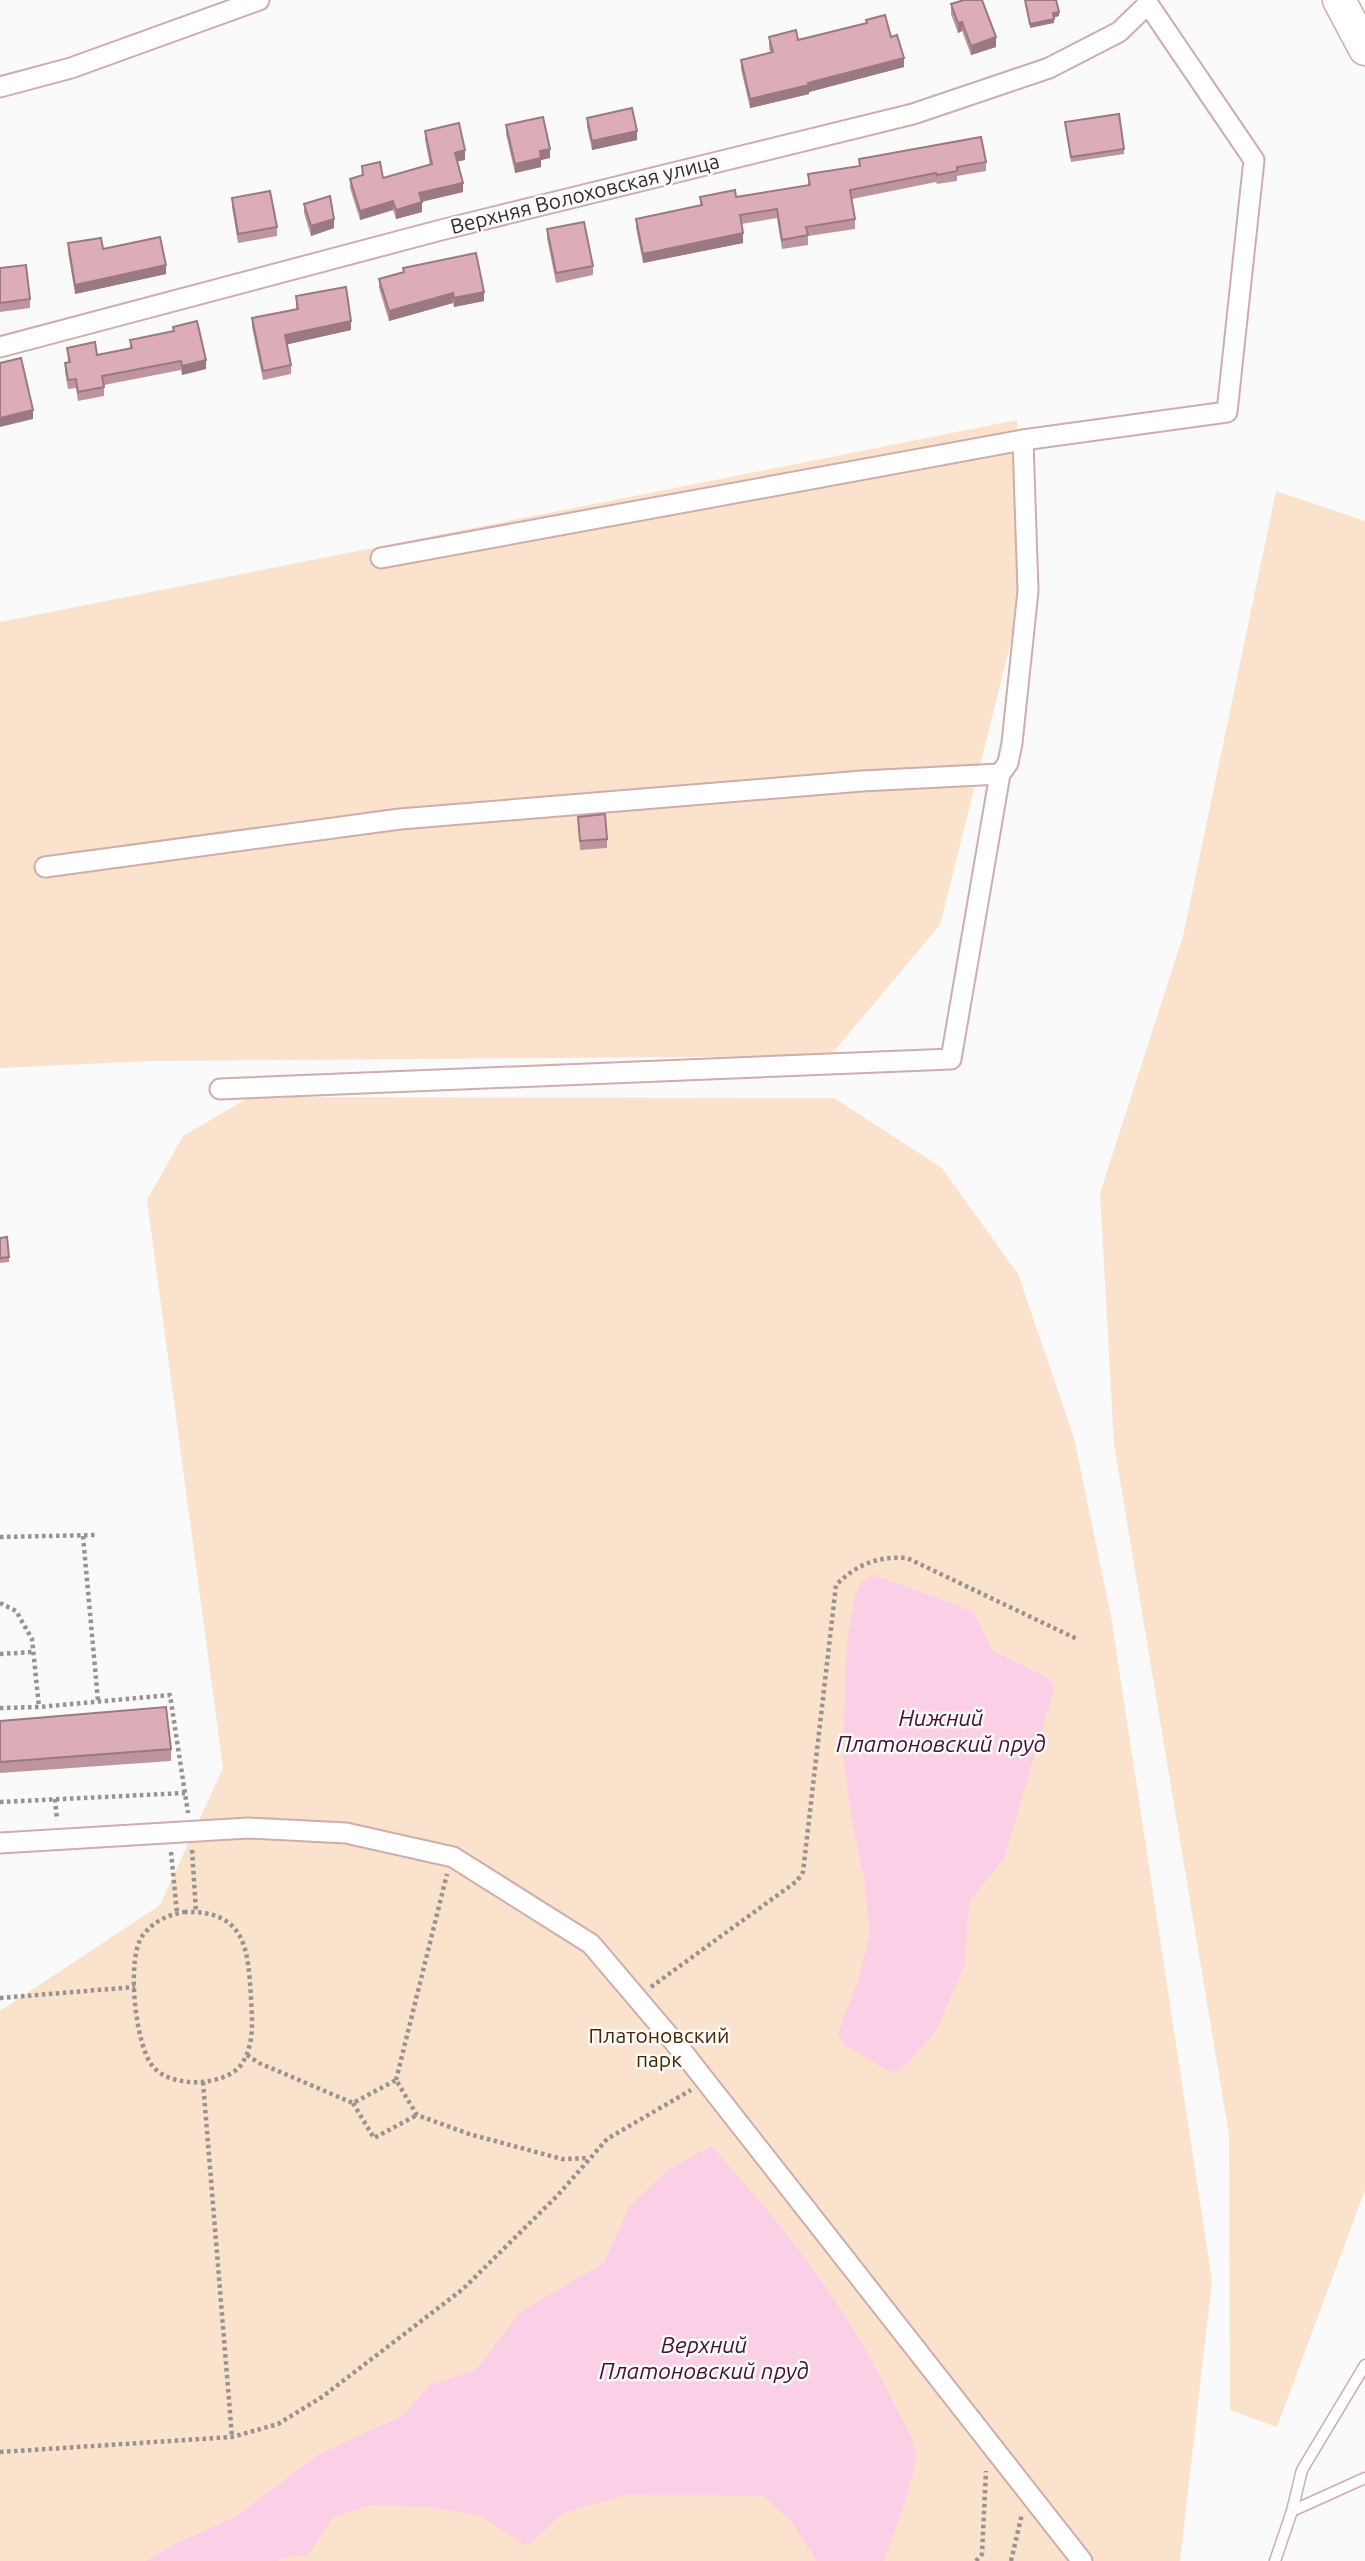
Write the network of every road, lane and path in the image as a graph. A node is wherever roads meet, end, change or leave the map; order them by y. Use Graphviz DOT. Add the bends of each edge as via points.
graph roads {
  1 [pos="259,0"];
  2 [pos="1339,0"];
  3 [pos="1147,2"];
  4 [pos="1365,49"];
  5 [pos="0,87"];
  6 [pos="0,347"];
  7 [pos="1023,440"];
  8 [pos="381,558"];
  9 [pos="1000,774"];
  10 [pos="46,867"];
  11 [pos="220,1089"];
  12 [pos="95,1535"];
  13 [pos="83,1536"];
  14 [pos="0,1537"];
  15 [pos="0,1603"];
  16 [pos="1077,1639"];
  17 [pos="33,1652"];
  18 [pos="0,1654"];
  19 [pos="97,1701"];
  20 [pos="39,1707"];
  21 [pos="0,1708"];
  22 [pos="185,1793"];
  23 [pos="55,1800"];
  24 [pos="0,1802"];
  25 [pos="188,1815"];
  26 [pos="70,1820"];
  27 [pos="45,1821"];
  28 [pos="57,1821"];
  29 [pos="0,1843"];
  30 [pos="192,1845"];
  31 [pos="171,1846"];
  32 [pos="448,1873"];
  33 [pos="196,1912"];
  34 [pos="177,1913"];
  35 [pos="135,1987"];
  36 [pos="0,1998"];
  37 [pos="636,1998"];
  38 [pos="247,2055"];
  39 [pos="396,2080"];
  40 [pos="203,2082"];
  41 [pos="692,2089"];
  42 [pos="353,2103"];
  43 [pos="417,2115"];
  44 [pos="590,2158"];
  45 [pos="1365,2365"];
  46 [pos="233,2437"];
  47 [pos="0,2452"];
  48 [pos="986,2470"];
  49 [pos="1365,2478"];
  50 [pos="1292,2511"];
  51 [pos="1021,2514"];
  52 [pos="976,2561"];
  53 [pos="1012,2561"];
  54 [pos="1082,2561"];
  55 [pos="1275,2561"];
  1 -- 5 [label="street" via="71,68"];
  2 -- 4 [label="main road"];
  3 -- 6 [label="street, Верхняя Волоховская улица" via="1119,32 1049,68 913,114 441,230"];
  3 -- 7 [label="street" via="1254,160 1227,412"];
  7 -- 8 [label="street"];
  7 -- 9 [label="street" via="1028,591 1012,743"];
  9 -- 10 [label="street" via="862,781 400,820"];
  9 -- 11 [label="street" via="951,1059"];
  12 -- 13 [label="path"];
  13 -- 14 [label="path"];
  13 -- 19 [label="path"];
  15 -- 17 [label="path" via="16,1611 32,1639"];
  16 -- 37 [label="path" via="907,1558 871,1561 851,1570 836,1585 803,1872 797,1881"];
  17 -- 18 [label="path"];
  17 -- 20 [label="path"];
  19 -- 20 [label="path"];
  19 -- 22 [label="path" via="170,1695"];
  20 -- 21 [label="path"];
  22 -- 23 [label="path"];
  22 -- 25 [label="path"];
  23 -- 24 [label="path"];
  23 -- 28 [label="path"];
  26 -- 28 [label="path"];
  27 -- 28 [label="path"];
  29 -- 37 [label="street" via="248,1828 346,1833 453,1857 591,1944"];
  30 -- 33 [label="path"];
  31 -- 34 [label="path"];
  32 -- 39 [label="path"];
  33 -- 34 [label="path"];
  33 -- 38 [label="path" via="219,1917 246,1947 253,2029"];
  34 -- 35 [label="path" via="158,1921 142,1936 135,1960"];
  35 -- 36 [label="path"];
  35 -- 40 [label="path" via="140,2033 151,2065 174,2081"];
  37 -- 54 [label="street"];
  38 -- 40 [label="path" via="232,2074"];
  38 -- 42 [label="path"];
  39 -- 42 [label="path"];
  39 -- 43 [label="path"];
  40 -- 46 [label="path"];
  41 -- 44 [label="path" via="607,2139"];
  42 -- 43 [label="path" via="374,2138"];
  43 -- 44 [label="path" via="562,2159"];
  44 -- 46 [label="path" via="464,2288 322,2397 278,2424"];
  45 -- 50 [label="lane" via="1302,2470"];
  46 -- 47 [label="path"];
  48 -- 52 [label="path" via="982,2554"];
  49 -- 50 [label="lane"];
  50 -- 55 [label="lane"];
  51 -- 53 [label="path"];
}
